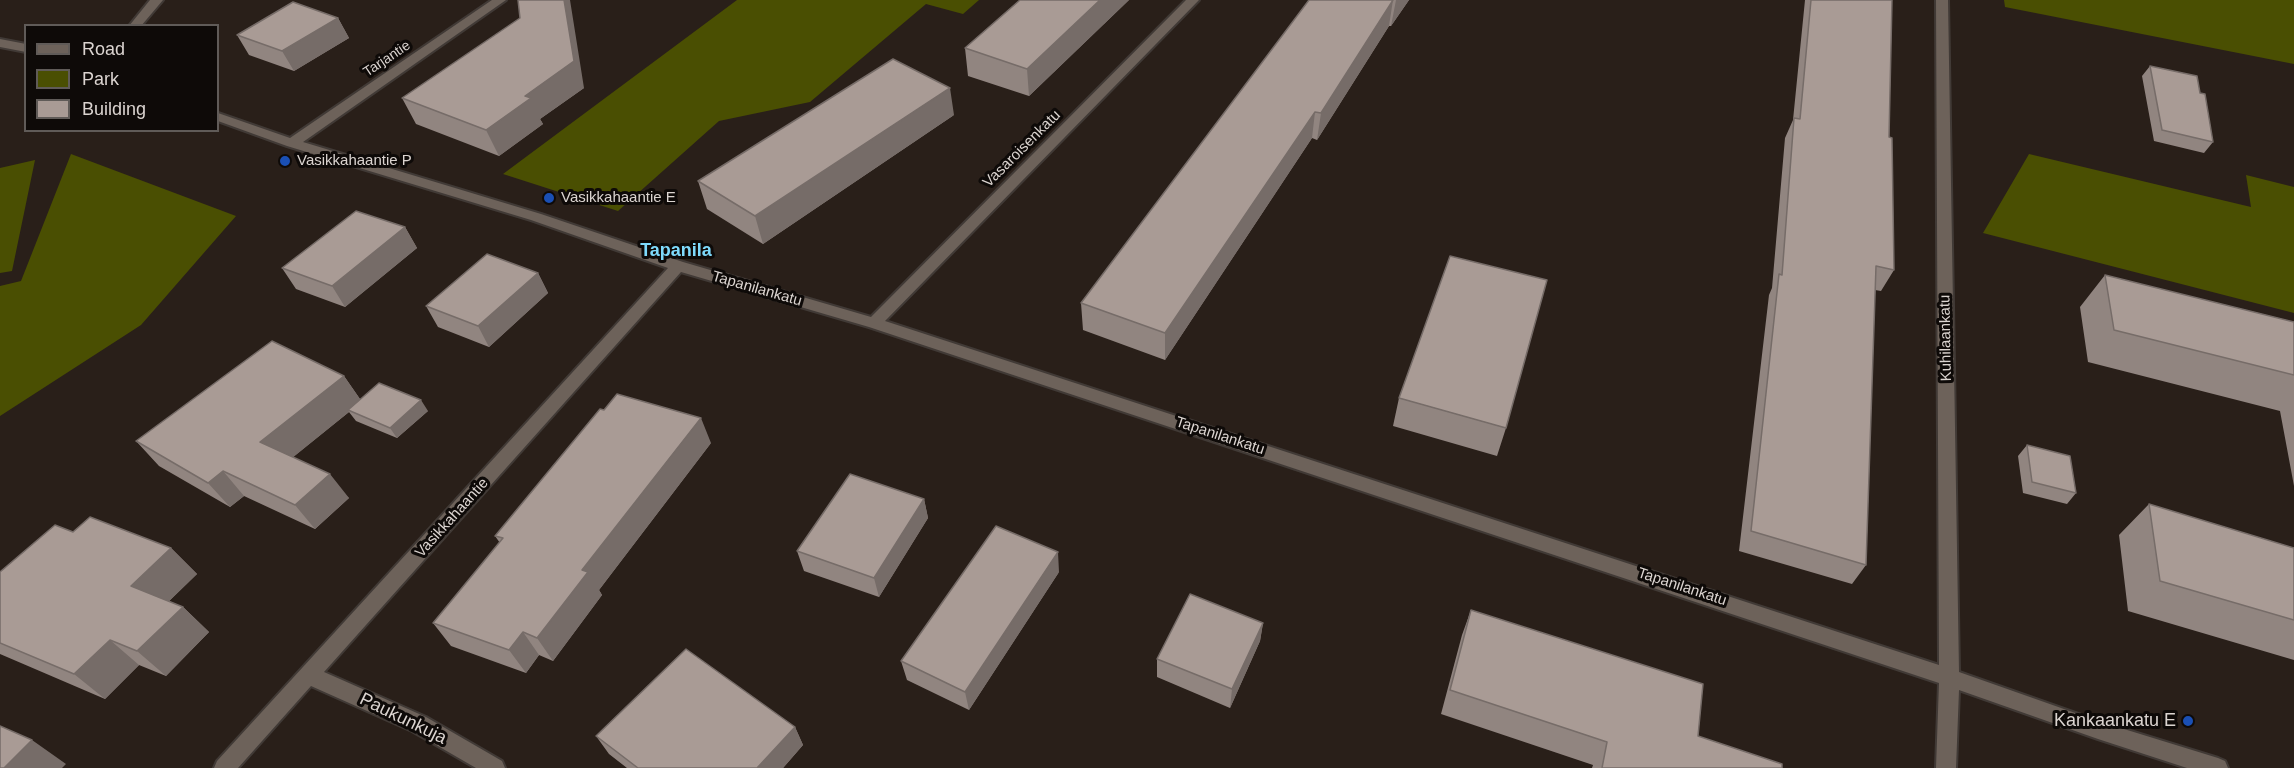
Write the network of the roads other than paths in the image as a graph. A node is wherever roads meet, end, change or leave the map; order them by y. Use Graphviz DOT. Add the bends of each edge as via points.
graph roads {
  1 [pos="157,0"];
  2 [pos="500,0"];
  3 [pos="1193,0"];
  4 [pos="1942,0"];
  5 [pos="136,24"];
  6 [pos="0,43"];
  7 [pos="24,48"];
  8 [pos="219,117"];
  9 [pos="292,143"];
  10 [pos="678,266"];
  11 [pos="874,323"];
  12 [pos="309,675"];
  13 [pos="1949,676"];
  14 [pos="224,768"];
  15 [pos="495,768"];
  16 [pos="1946,768"];
  17 [pos="2218,768"];
  1 -- 5 [label="street"];
  2 -- 9 [label="street, Tarjantie"];
  3 -- 11 [label="street, Vasaroisenkatu"];
  4 -- 13 [label="street, Kuhilaankatu"];
  6 -- 7 [label="street"];
  8 -- 9 [label="street, Tapanilankatu"];
  9 -- 10 [label="street, Tapanilankatu" via="536,217"];
  10 -- 11 [label="street, Tapanilankatu"];
  10 -- 12 [label="street, Vasikkahaantie"];
  11 -- 13 [label="street, Tapanilankatu"];
  12 -- 14 [label="street, Vasikkahaantie"];
  12 -- 15 [label="street, Paukunkuja" via="419,724"];
  13 -- 16 [label="street, Kuhilaankatu"];
  13 -- 17 [label="street, Tapanilankatu"];
}
